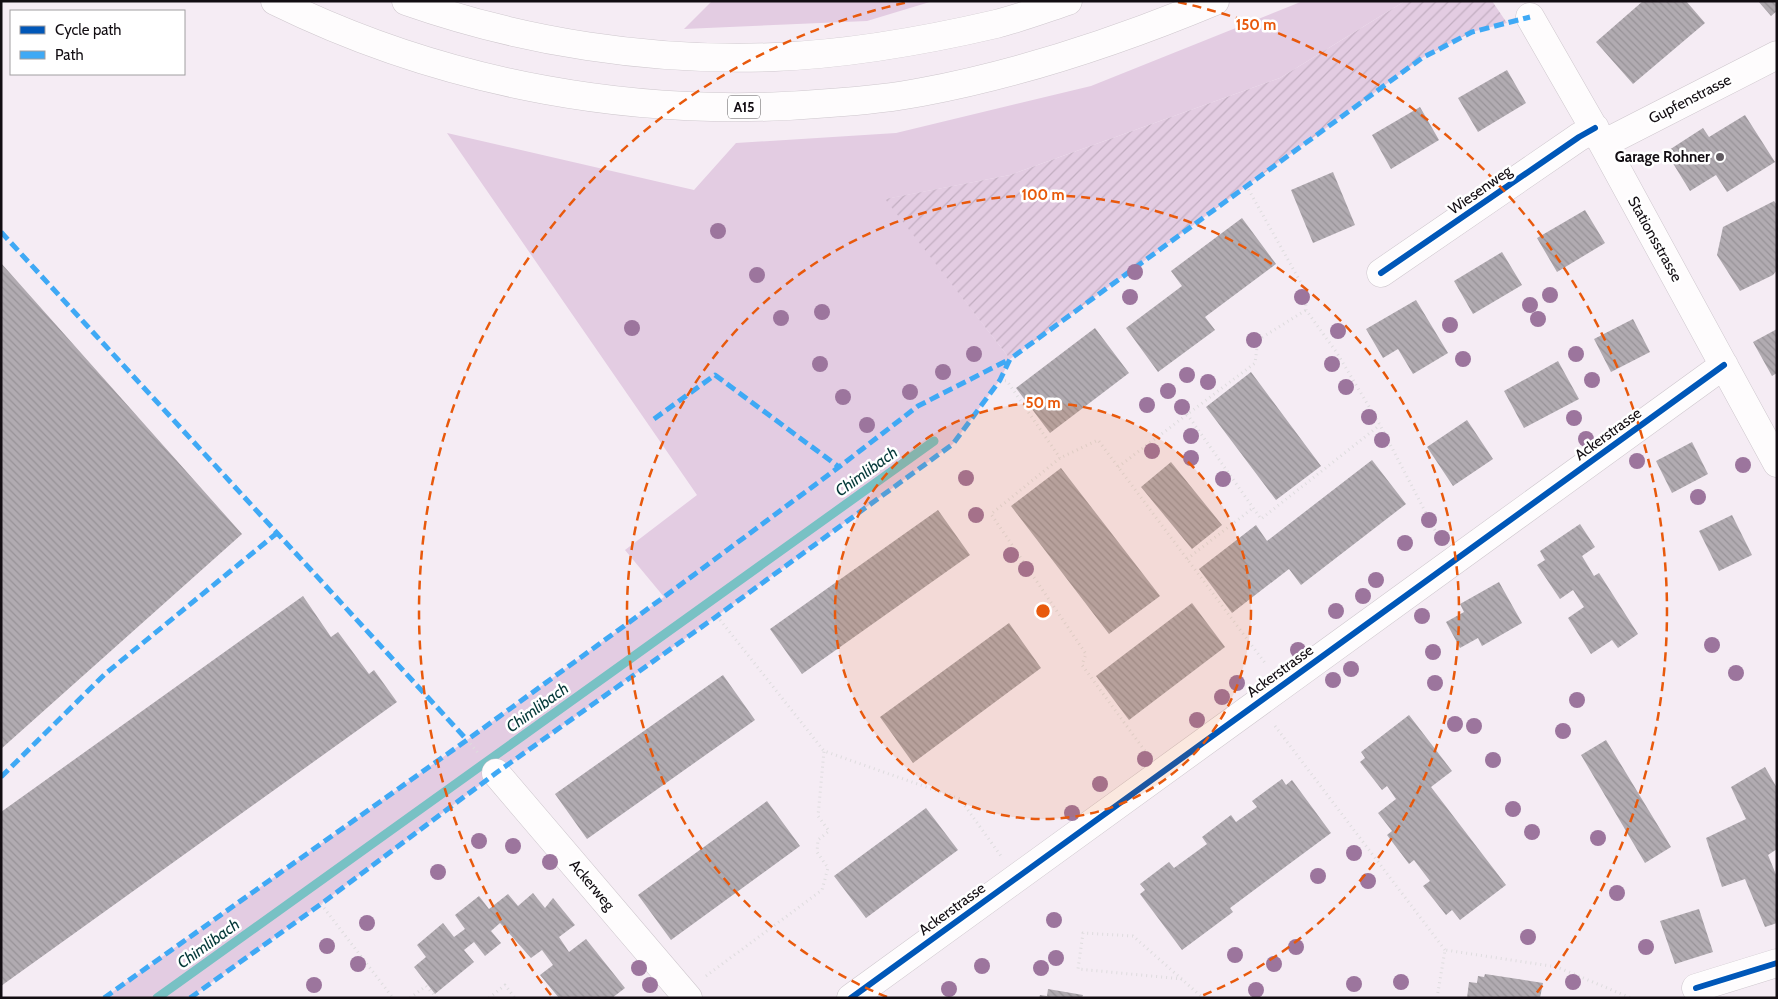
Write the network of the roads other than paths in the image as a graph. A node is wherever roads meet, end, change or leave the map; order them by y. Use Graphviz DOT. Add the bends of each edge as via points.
graph roads {
  1 [pos="275,1"];
  2 [pos="406,1"];
  3 [pos="1068,1"];
  4 [pos="1215,1"];
  5 [pos="1530,17"];
  6 [pos="1777,55"];
  7 [pos="1599,136"];
  8 [pos="1381,273"];
  9 [pos="1724,365"];
  10 [pos="1777,463"];
  11 [pos="496,773"];
  12 [pos="1777,963"];
  13 [pos="1696,988"];
  14 [pos="686,995"];
  15 [pos="851,998"];
  1 -- 4 [label="main road, A15" via="369,42 482,77 608,100 739,107 862,100 920,93 983,79 1104,45"];
  2 -- 3 [label="main road" via="478,24 551,40 665,55 740,58 889,46 998,23"];
  5 -- 7 [label="main road, Stationsstrasse"];
  6 -- 7 [label="main road, Gupfenstrasse"];
  7 -- 8 [label="main road, Wiesenweg" via="1579,137"];
  7 -- 9 [label="main road, Stationsstrasse"];
  9 -- 10 [label="main road, Stationsstrasse"];
  9 -- 15 [label="main road, Ackerstrasse"];
  11 -- 14 [label="main road, Ackerweg"];
  12 -- 13 [label="main road"];
}
